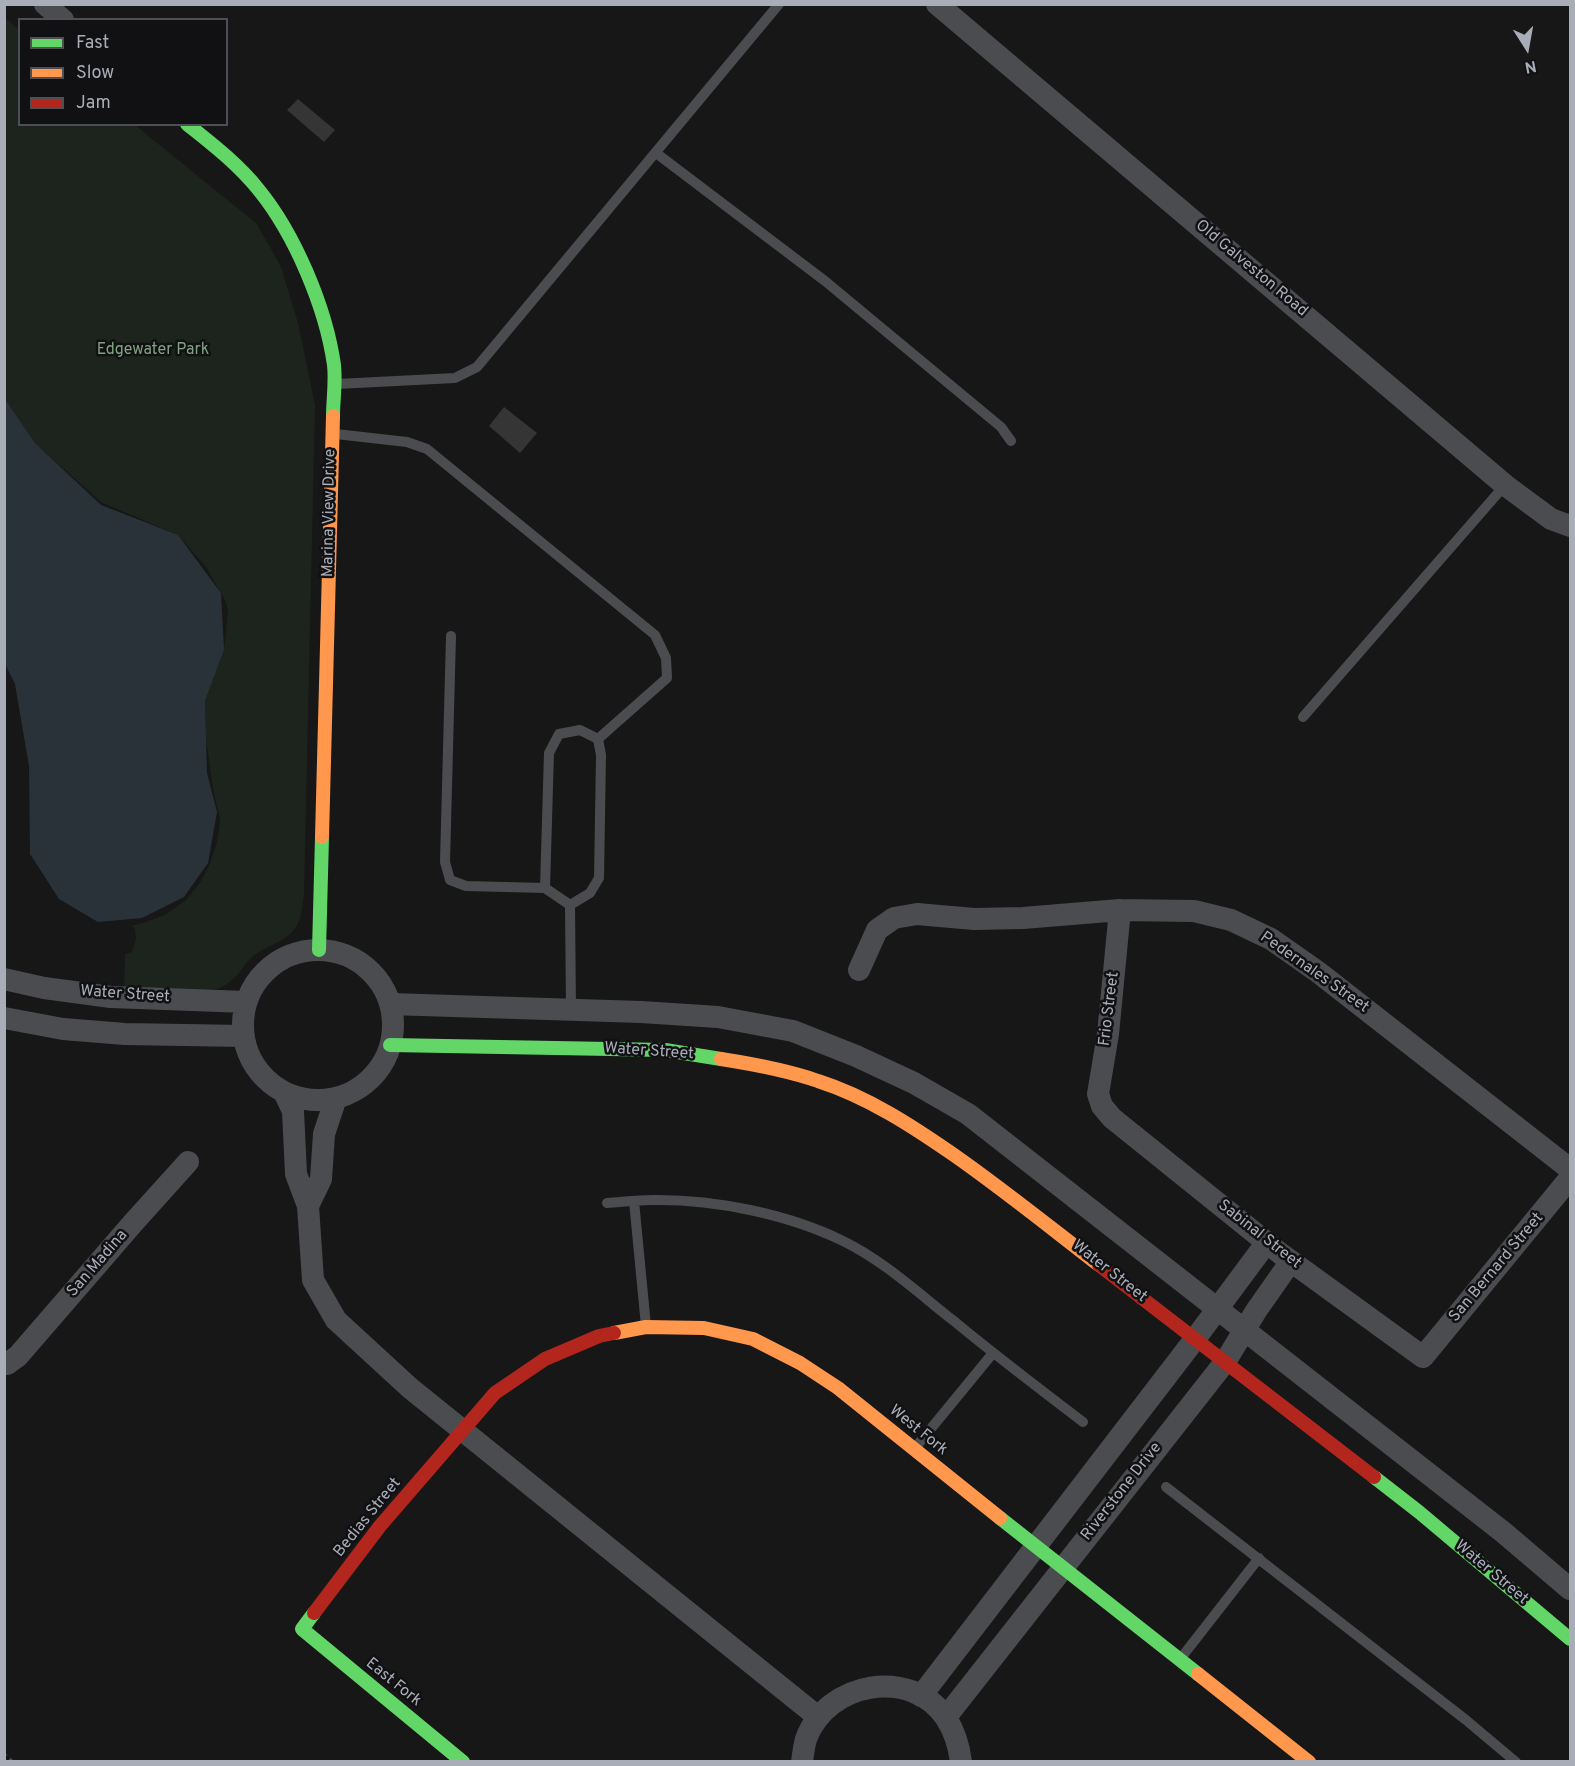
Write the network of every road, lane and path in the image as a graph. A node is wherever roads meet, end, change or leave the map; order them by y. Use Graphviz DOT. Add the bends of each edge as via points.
graph roads {
  1 [pos="45,4"];
  2 [pos="779,4"];
  3 [pos="937,4"];
  4 [pos="61,18"];
  5 [pos="189,126"];
  6 [pos="656,153"];
  7 [pos="333,384"];
  8 [pos="332,434"];
  9 [pos="1011,441"];
  10 [pos="1506,485"];
  11 [pos="1570,526"];
  12 [pos="451,636"];
  13 [pos="1303,717"];
  14 [pos="598,739"];
  15 [pos="545,888"];
  16 [pos="570,905"];
  17 [pos="1120,910"];
  18 [pos="319,950"];
  19 [pos="859,970"];
  20 [pos="4,979"];
  21 [pos="246,1002"];
  22 [pos="390,1004"];
  23 [pos="576,1011"];
  24 [pos="4,1018"];
  25 [pos="243,1036"];
  26 [pos="390,1045"];
  27 [pos="581,1049"];
  28 [pos="284,1092"];
  29 [pos="336,1098"];
  30 [pos="1102,1106"];
  31 [pos="188,1162"];
  32 [pos="1570,1169"];
  33 [pos="1570,1178"];
  34 [pos="634,1201"];
  35 [pos="607,1203"];
  36 [pos="308,1206"];
  37 [pos="1267,1242"];
  38 [pos="1292,1261"];
  39 [pos="1218,1309"];
  40 [pos="646,1327"];
  41 [pos="1244,1330"];
  42 [pos="1195,1339"];
  43 [pos="993,1353"];
  44 [pos="1423,1357"];
  45 [pos="1225,1362"];
  46 [pos="5,1364"];
  47 [pos="1083,1422"];
  48 [pos="462,1431"];
  49 [pos="914,1449"];
  50 [pos="1166,1487"];
  51 [pos="1036,1547"];
  52 [pos="1259,1558"];
  53 [pos="1063,1567"];
  54 [pos="1570,1589"];
  55 [pos="302,1629"];
  56 [pos="1570,1639"];
  57 [pos="1180,1659"];
  58 [pos="921,1696"];
  59 [pos="818,1717"];
  60 [pos="945,1717"];
  61 [pos="4,1754"];
  62 [pos="13,1761"];
  63 [pos="463,1761"];
  64 [pos="802,1761"];
  65 [pos="962,1761"];
  66 [pos="1309,1761"];
  67 [pos="1516,1761"];
  1 -- 4 [label="street"];
  2 -- 6 [label="lane"];
  3 -- 10 [label="street, Old Galveston Road"];
  5 -- 7 [label="street, Marina View Drive" via="231,160 279,219 322,314 334,367"];
  6 -- 7 [label="lane" via="477,367 456,378"];
  6 -- 9 [label="lane" via="825,281 1001,427"];
  7 -- 8 [label="street, Marina View Drive"];
  8 -- 14 [label="lane" via="407,442 427,449 655,635 666,658 667,678"];
  8 -- 18 [label="street, Marina View Drive"];
  10 -- 11 [label="street, Old Galveston Road" via="1551,519"];
  10 -- 13 [label="lane"];
  12 -- 15 [label="lane" via="445,862 450,880 466,886"];
  14 -- 15 [label="lane" via="580,730 559,734 549,753"];
  14 -- 16 [label="lane" via="599,878 590,893"];
  15 -- 16 [label="lane"];
  16 -- 23 [label="lane"];
  17 -- 19 [label="street, Pedernales Street" via="1023,918 894,918 877,930"];
  17 -- 30 [label="street, Frio Street" via="1098,1094"];
  17 -- 32 [label="street, Pedernales Street" via="1194,911 1231,920 1271,939"];
  18 -- 21 [label="street" via="295,953 274,964 257,981"];
  18 -- 22 [label="street" via="356,960 383,987"];
  20 -- 21 [label="street, Water Street" via="111,997"];
  21 -- 25 [label="street"];
  22 -- 23 [label="street"];
  22 -- 26 [label="street"];
  23 -- 27 [label="street, Water Street"];
  23 -- 39 [label="street" via="718,1017 793,1031 856,1056 968,1114"];
  24 -- 25 [label="street" via="114,1034"];
  25 -- 28 [label="street" via="250,1058 264,1078"];
  26 -- 27 [label="street, Water Street"];
  26 -- 29 [label="street" via="370,1079"];
  27 -- 42 [label="street, Water Street" via="665,1050 754,1064 819,1081 867,1101 921,1132 981,1174"];
  28 -- 29 [label="street" via="309,1099"];
  28 -- 36 [label="street" via="293,1111 296,1174"];
  29 -- 36 [label="street" via="324,1134 321,1179"];
  30 -- 37 [label="street, Sabinal Street"];
  31 -- 46 [label="street, San Madina" via="18,1356"];
  33 -- 44 [label="street, San Bernard Street"];
  34 -- 35 [label="lane"];
  34 -- 40 [label="lane"];
  34 -- 43 [label="lane" via="698,1202 744,1208 843,1241 886,1267"];
  36 -- 48 [label="street" via="313,1280 336,1320"];
  37 -- 38 [label="street, Sabinal Street"];
  37 -- 39 [label="street, Riverstone Drive"];
  38 -- 41 [label="street, Riverstone Drive"];
  38 -- 44 [label="street, Sabinal Street"];
  39 -- 41 [label="street"];
  39 -- 42 [label="street, Riverstone Drive"];
  40 -- 48 [label="street, West Fork" via="598,1336 545,1359 495,1393"];
  40 -- 49 [label="street, West Fork" via="704,1328 753,1339 838,1388"];
  41 -- 45 [label="street, Riverstone Drive"];
  41 -- 54 [label="street"];
  42 -- 45 [label="street, Water Street"];
  42 -- 51 [label="street, Riverstone Drive"];
  43 -- 47 [label="lane"];
  43 -- 49 [label="lane"];
  45 -- 53 [label="street, Riverstone Drive"];
  45 -- 56 [label="street, Water Street" via="1419,1512"];
  48 -- 55 [label="street, Bedias Street" via="380,1526"];
  48 -- 59 [label="street"];
  49 -- 51 [label="street, West Fork"];
  50 -- 52 [label="lane"];
  51 -- 53 [label="street, West Fork"];
  51 -- 58 [label="street, Riverstone Drive"];
  52 -- 57 [label="lane"];
  52 -- 67 [label="lane"];
  53 -- 57 [label="street, West Fork"];
  53 -- 60 [label="street, Riverstone Drive"];
  55 -- 63 [label="street, East Fork"];
  57 -- 66 [label="street, West Fork"];
  58 -- 59 [label="street" via="894,1687 873,1686 852,1691"];
  58 -- 60 [label="street"];
  59 -- 64 [label="street" via="806,1738"];
  60 -- 65 [label="street" via="958,1740"];
  61 -- 62 [label="path"];
}
